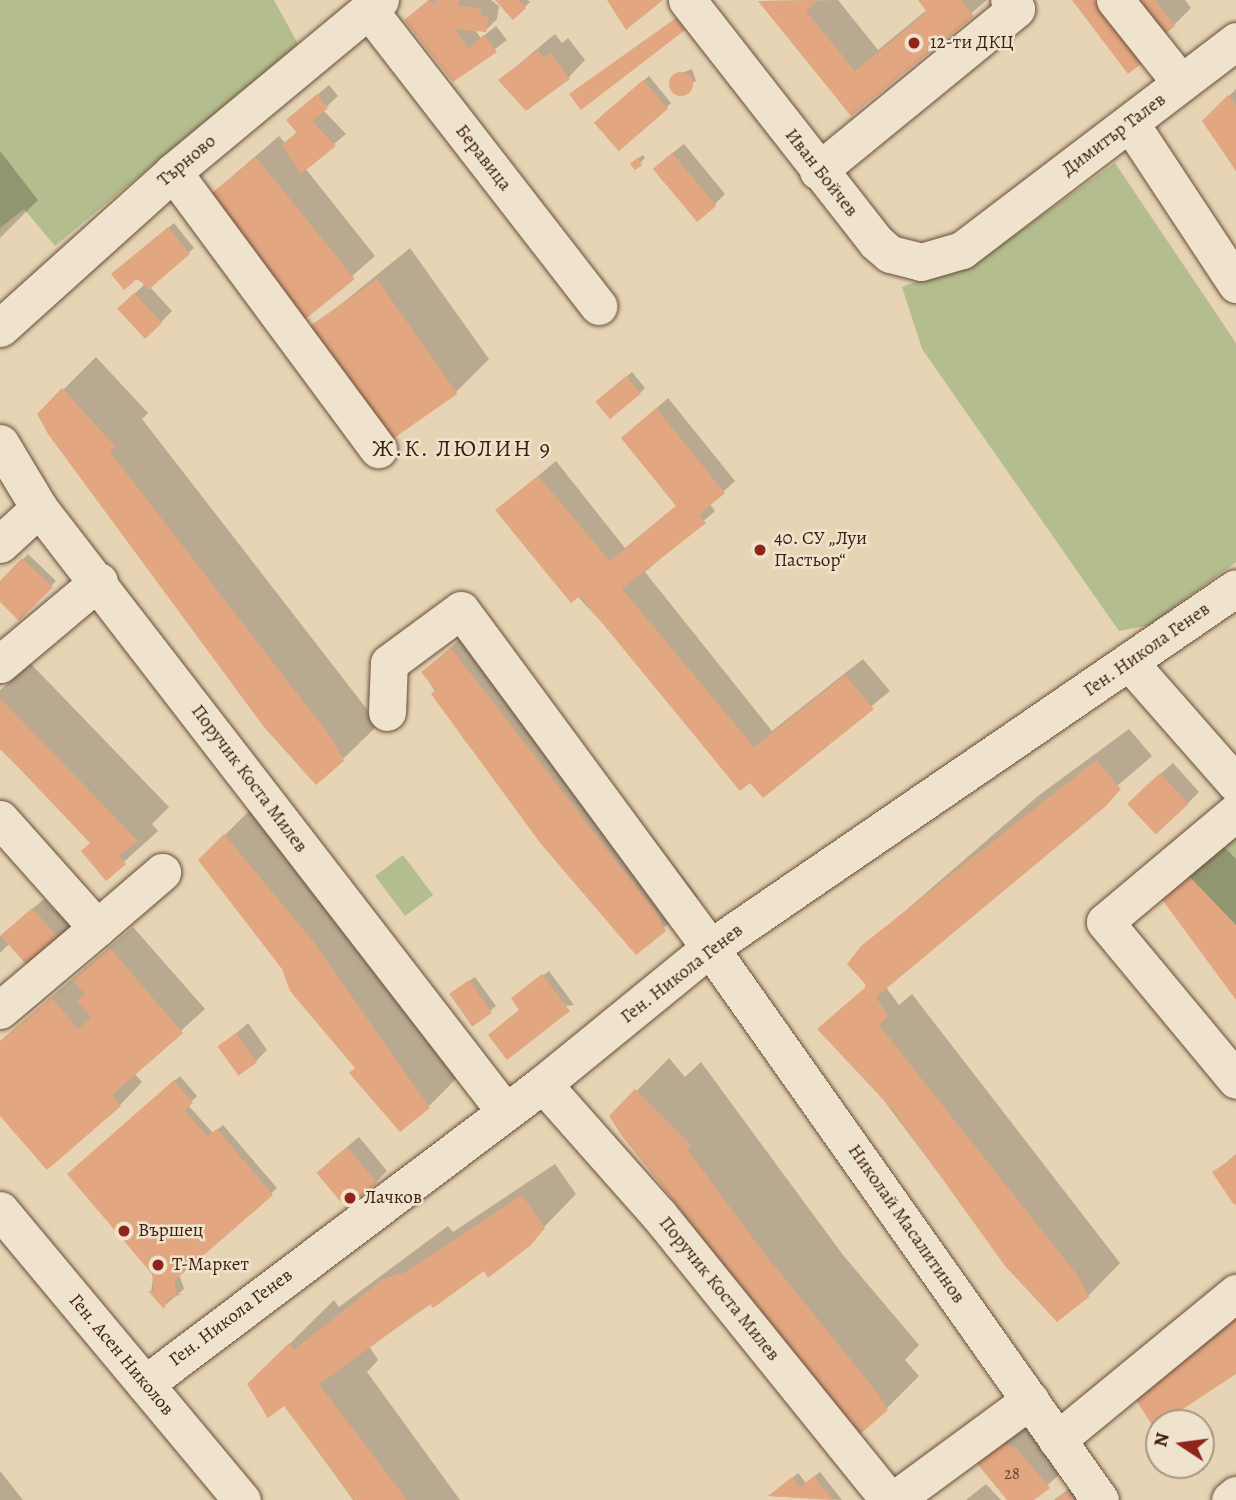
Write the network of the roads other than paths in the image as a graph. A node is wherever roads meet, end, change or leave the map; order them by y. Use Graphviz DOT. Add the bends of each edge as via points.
graph roads {
  1 [pos="687,0"];
  2 [pos="1009,0"];
  3 [pos="1115,0"];
  4 [pos="374,5"];
  5 [pos="1236,41"];
  6 [pos="1181,83"];
  7 [pos="1130,123"];
  8 [pos="818,171"];
  9 [pos="173,172"];
  10 [pos="992,229"];
  11 [pos="1236,284"];
  12 [pos="598,306"];
  13 [pos="0,328"];
  14 [pos="0,443"];
  15 [pos="378,449"];
  16 [pos="39,508"];
  17 [pos="0,544"];
  18 [pos="99,581"];
  19 [pos="1236,588"];
  20 [pos="1129,662"];
  21 [pos="0,664"];
  22 [pos="387,712"];
  23 [pos="1236,784"];
  24 [pos="1236,813"];
  25 [pos="0,818"];
  26 [pos="162,872"];
  27 [pos="97,928"];
  28 [pos="710,948"];
  29 [pos="0,1010"];
  30 [pos="1236,1080"];
  31 [pos="543,1084"];
  32 [pos="503,1110"];
  33 [pos="0,1210"];
  34 [pos="1236,1293"];
  35 [pos="145,1384"];
  36 [pos="1030,1400"];
  37 [pos="1057,1440"];
  38 [pos="1236,1495"];
  39 [pos="242,1500"];
  40 [pos="889,1500"];
  41 [pos="894,1500"];
  42 [pos="1100,1500"];
  43 [pos="1230,1500"];
  1 -- 8 [label="street, Иван Бойчев"];
  2 -- 8 [label="street" via="1016,9"];
  3 -- 6 [label="street"];
  4 -- 9 [label="street, Търново"];
  4 -- 12 [label="street, Беравица"];
  5 -- 6 [label="street, Димитър Талев"];
  6 -- 7 [label="street, Димитър Талев"];
  7 -- 10 [label="street, Димитър Талев"];
  7 -- 11 [label="street"];
  8 -- 10 [label="street, Иван Бойчев" via="876,242 904,259 942,258"];
  9 -- 13 [label="street, Търново"];
  9 -- 15 [label="street"];
  14 -- 16 [label="street, Поручик Коста Милев"];
  16 -- 17 [label="street"];
  16 -- 18 [label="street, Поручик Коста Милев"];
  18 -- 21 [label="street"];
  18 -- 32 [label="street, Поручик Коста Милев"];
  19 -- 20 [label="street, Ген. Никола Генев"];
  20 -- 23 [label="street"];
  20 -- 28 [label="street, Ген. Никола Генев"];
  22 -- 28 [label="street, Николай Масалитинов" via="388,663 461,610"];
  24 -- 30 [label="street" via="1105,922"];
  25 -- 27 [label="street"];
  26 -- 27 [label="street"];
  27 -- 29 [label="street"];
  28 -- 31 [label="street, Ген. Никола Генев"];
  28 -- 36 [label="street, Николай Масалитинов"];
  31 -- 32 [label="street, Ген. Никола Генев"];
  31 -- 40 [label="street, Поручик Коста Милев" via="659,1214"];
  32 -- 35 [label="street, Ген. Никола Генев"];
  33 -- 35 [label="street, Ген. Асен Николов"];
  34 -- 37 [label="street"];
  35 -- 39 [label="street, Ген. Асен Николов"];
  36 -- 37 [label="street, Николай Масалитинов"];
  36 -- 41 [label="street"];
  37 -- 42 [label="street, Николай Масалитинов"];
  38 -- 43 [label="street"];
}
